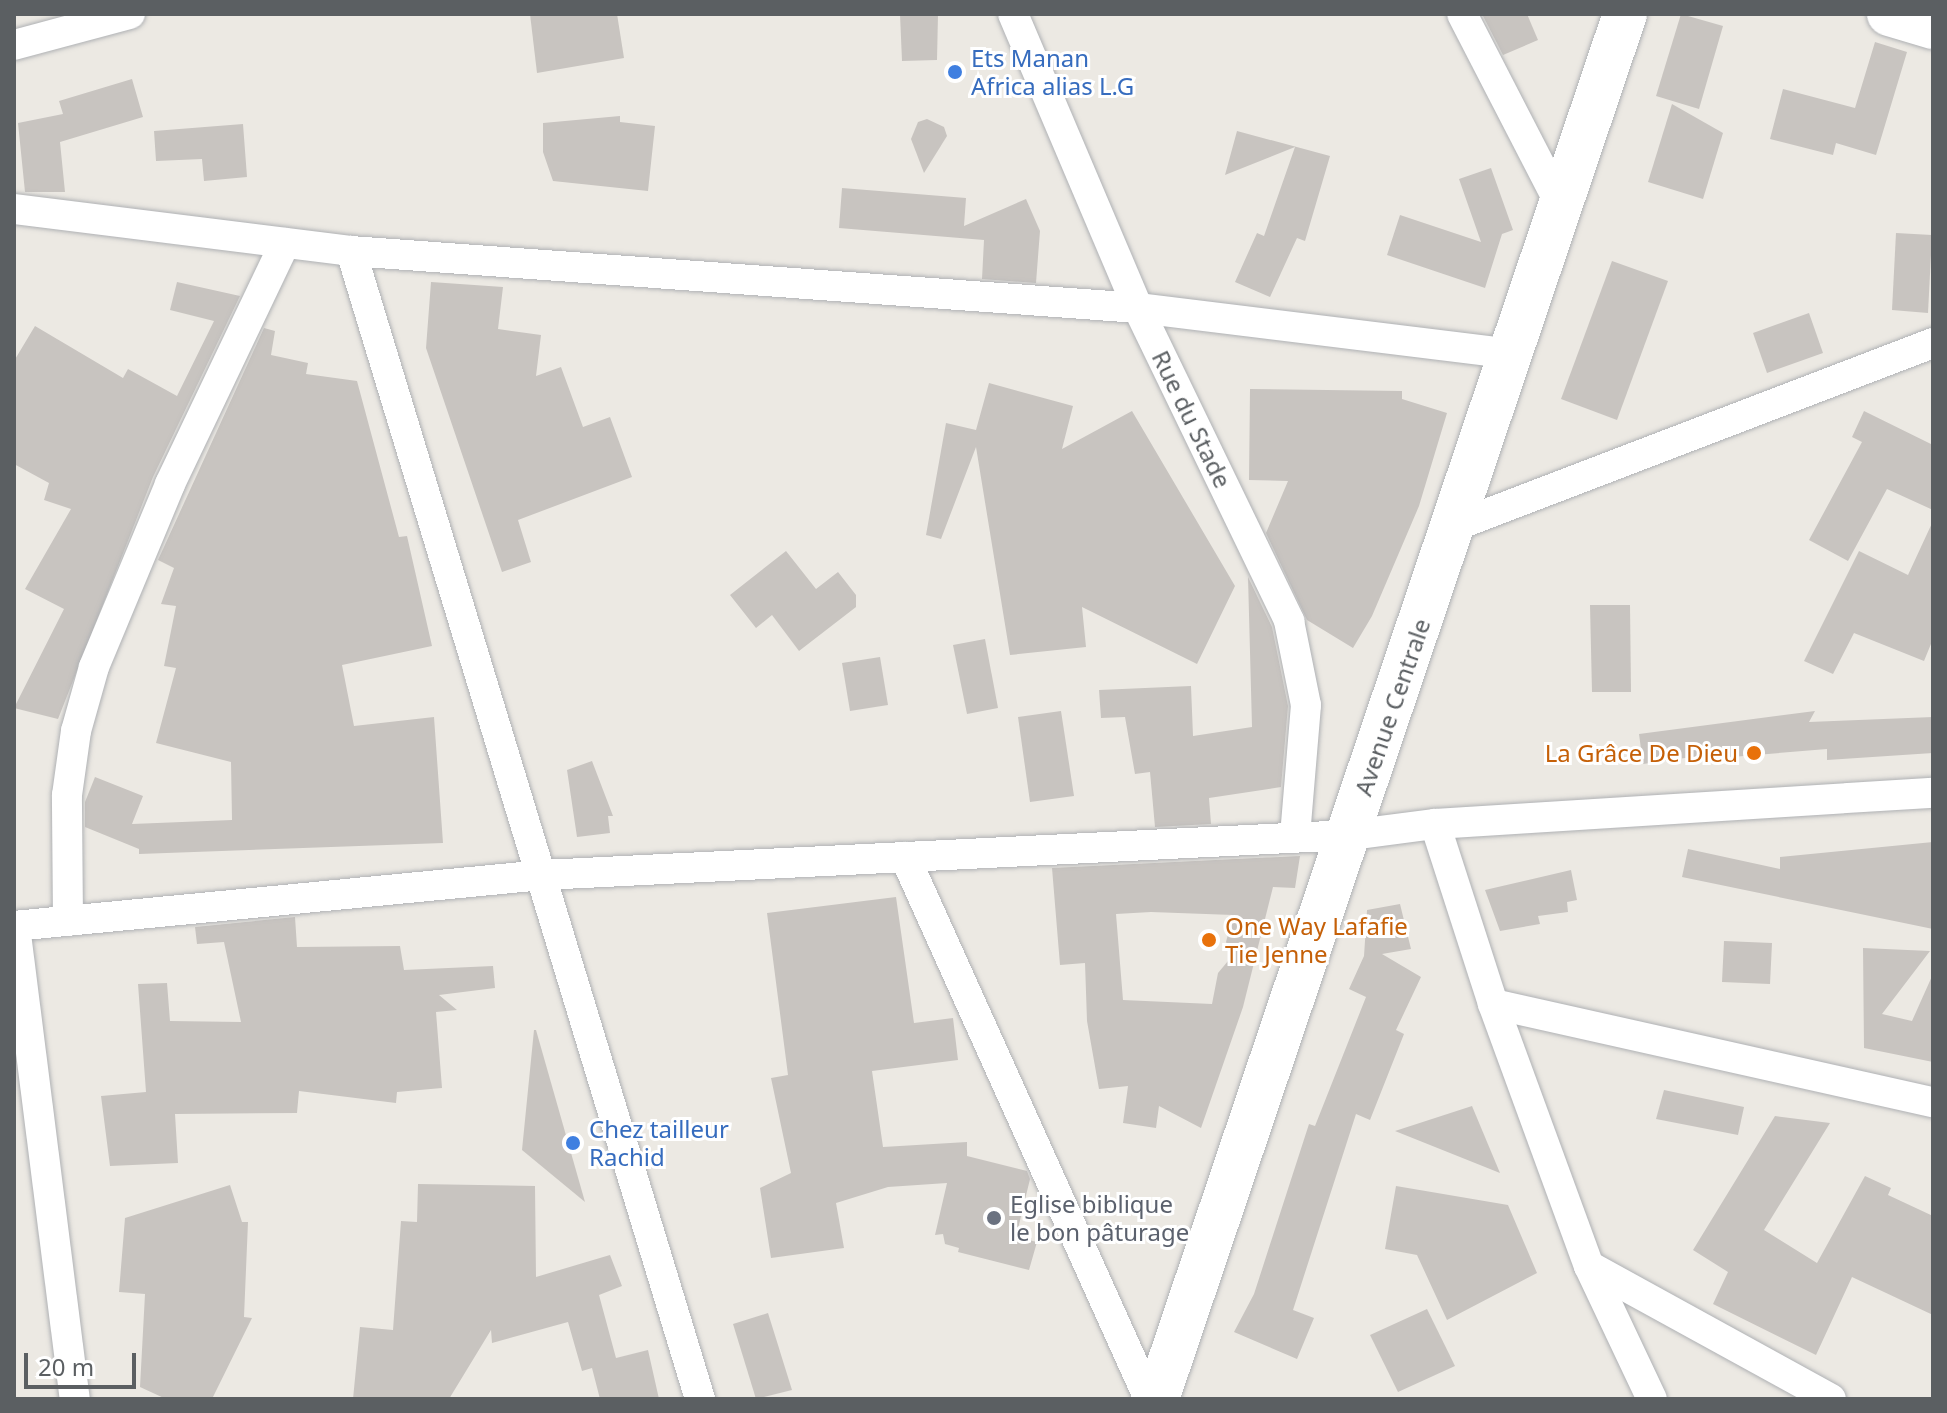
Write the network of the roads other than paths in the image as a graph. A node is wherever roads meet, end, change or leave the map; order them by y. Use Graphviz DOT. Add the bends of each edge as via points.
graph roads {
  1 [pos="130,14"];
  2 [pos="1013,14"];
  3 [pos="1462,14"];
  4 [pos="1625,14"];
  5 [pos="1889,14"];
  6 [pos="1933,27"];
  7 [pos="14,45"];
  8 [pos="1561,206"];
  9 [pos="14,209"];
  10 [pos="285,243"];
  11 [pos="351,251"];
  12 [pos="1138,308"];
  13 [pos="1933,343"];
  14 [pos="1511,354"];
  15 [pos="1455,526"];
  16 [pos="1933,793"];
  17 [pos="1435,824"];
  18 [pos="1350,835"];
  19 [pos="1295,837"];
  20 [pos="905,857"];
  21 [pos="543,875"];
  22 [pos="68,921"];
  23 [pos="14,926"];
  24 [pos="1493,1004"];
  25 [pos="1933,1102"];
  26 [pos="1589,1266"];
  27 [pos="75,1399"];
  28 [pos="700,1399"];
  29 [pos="1149,1399"];
  30 [pos="1157,1399"];
  31 [pos="1652,1399"];
  32 [pos="1831,1399"];
  1 -- 7 [label="street"];
  2 -- 12 [label="street, Rue du Stade"];
  3 -- 8 [label="street"];
  4 -- 8 [label="main road, Avenue Centrale"];
  5 -- 6 [label="main road"];
  8 -- 14 [label="main road, Avenue Centrale"];
  9 -- 10 [label="street"];
  10 -- 11 [label="street"];
  10 -- 22 [label="street" via="170,484 94,667 76,731 67,795"];
  11 -- 12 [label="street"];
  11 -- 21 [label="street"];
  12 -- 14 [label="street"];
  12 -- 19 [label="street, Rue du Stade" via="1289,621 1306,705"];
  13 -- 15 [label="street"];
  14 -- 15 [label="main road, Avenue Centrale"];
  15 -- 18 [label="main road, Avenue Centrale"];
  16 -- 17 [label="street"];
  17 -- 18 [label="street"];
  17 -- 24 [label="street"];
  18 -- 19 [label="street"];
  18 -- 30 [label="main road, Avenue Centrale"];
  19 -- 20 [label="street"];
  20 -- 21 [label="street"];
  20 -- 29 [label="street"];
  21 -- 22 [label="street"];
  21 -- 28 [label="street"];
  22 -- 23 [label="street"];
  23 -- 27 [label="street"];
  24 -- 25 [label="street"];
  24 -- 26 [label="street"];
  26 -- 31 [label="street"];
  26 -- 32 [label="street"];
}
